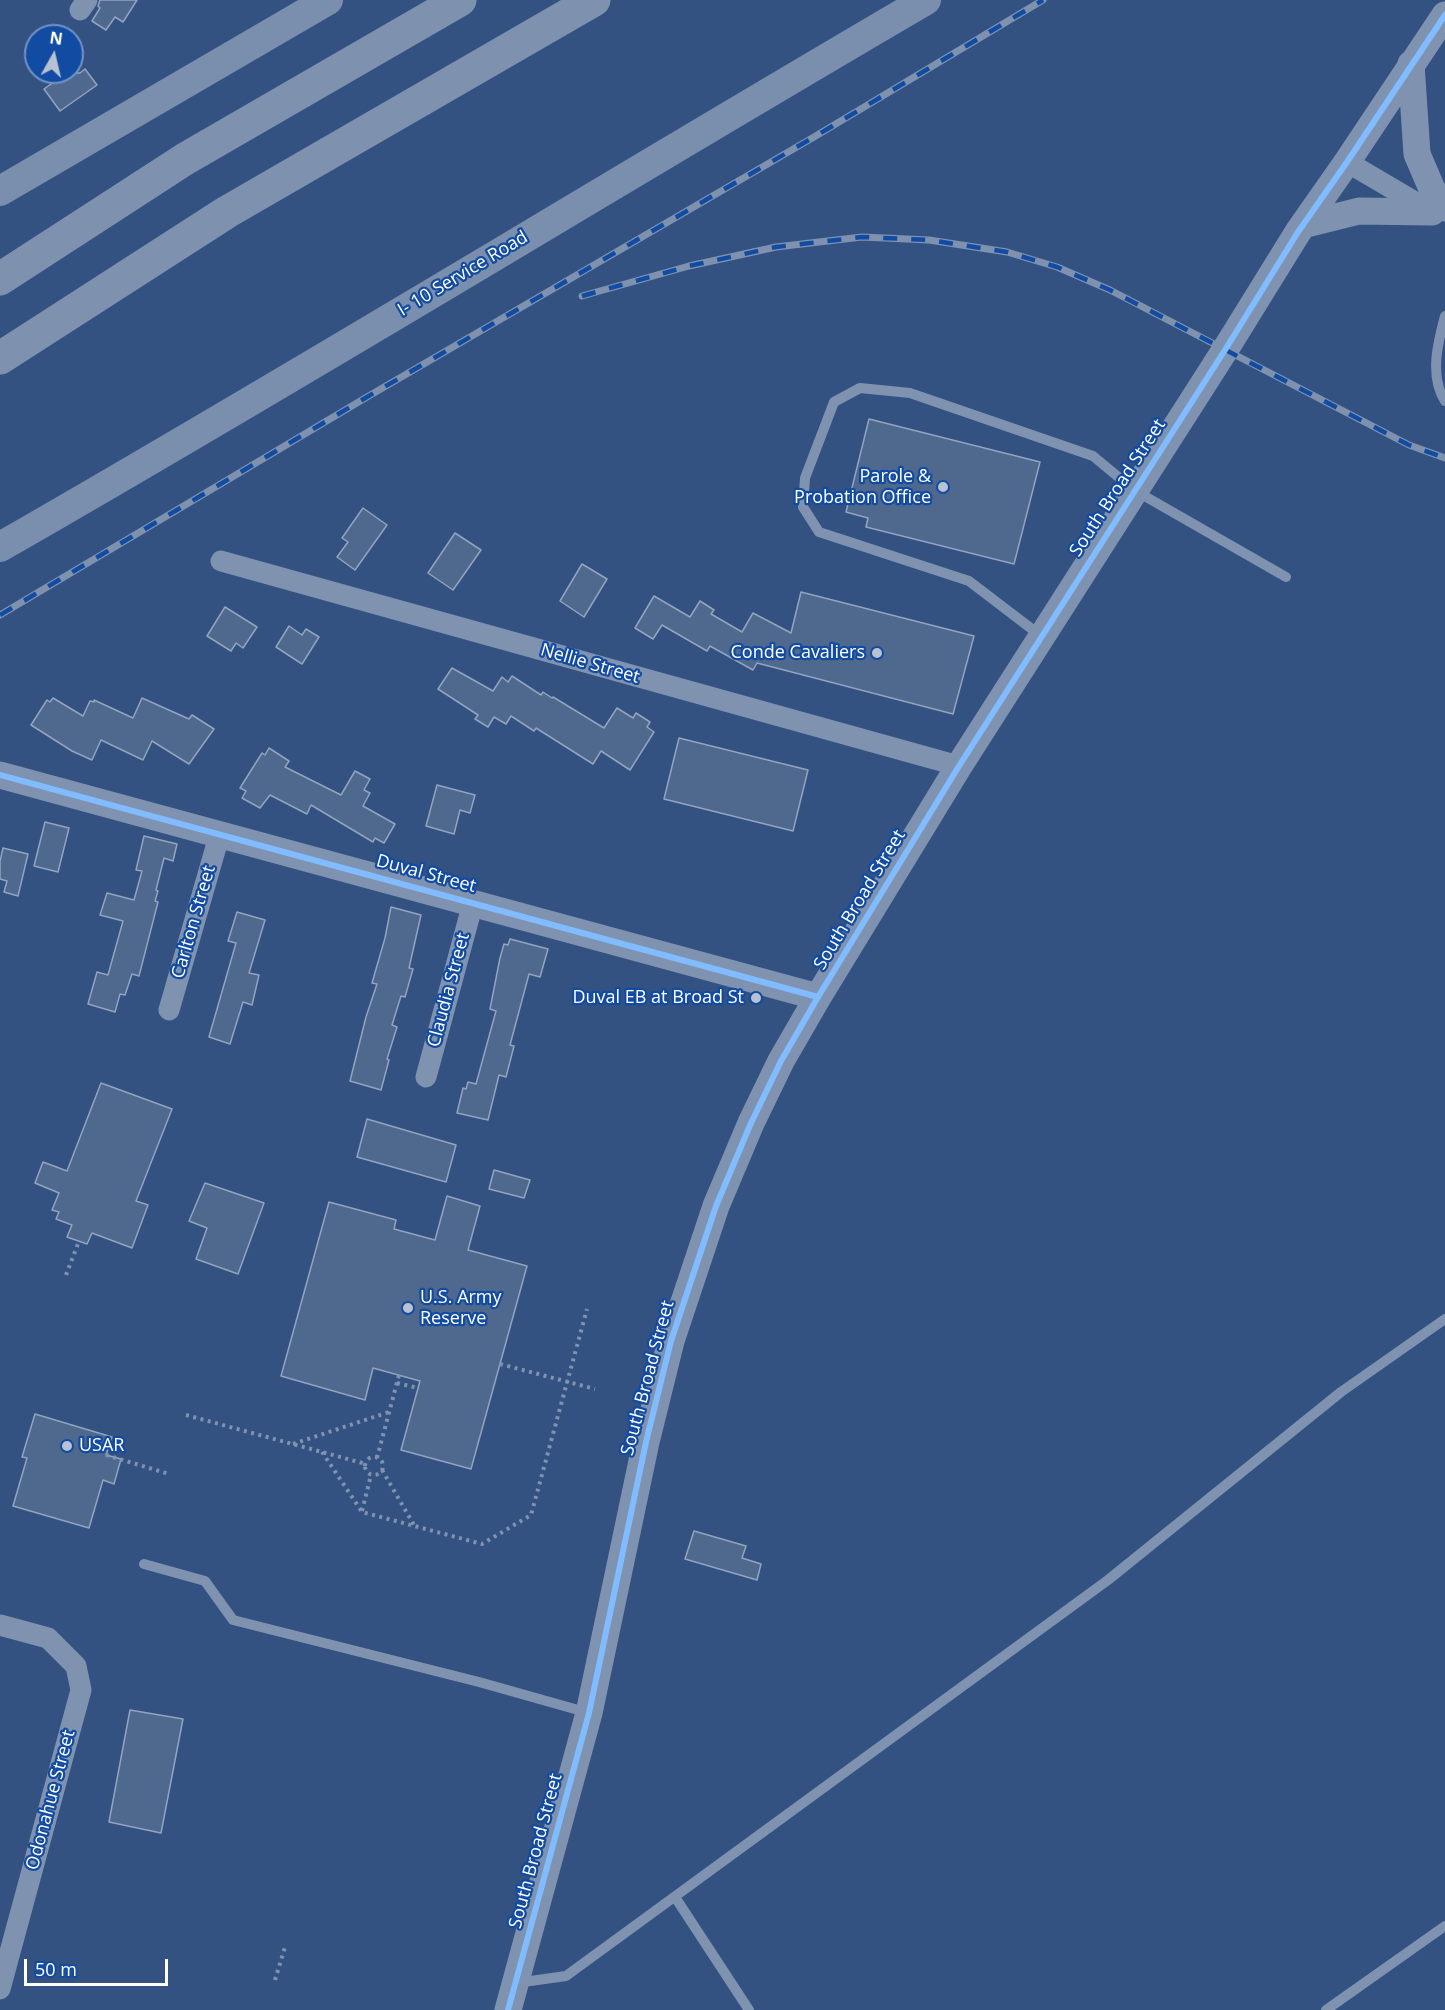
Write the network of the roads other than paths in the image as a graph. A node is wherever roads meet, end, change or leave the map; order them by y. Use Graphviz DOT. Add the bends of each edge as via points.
graph roads {
  1 [pos="328,0"];
  2 [pos="460,0"];
  3 [pos="594,0"];
  4 [pos="926,0"];
  5 [pos="1445,15"];
  6 [pos="1411,64"];
  7 [pos="1347,162"];
  8 [pos="4,186"];
  9 [pos="1441,212"];
  10 [pos="1303,225"];
  11 [pos="0,279"];
  12 [pos="1445,316"];
  13 [pos="0,358"];
  14 [pos="1445,401"];
  15 [pos="1134,490"];
  16 [pos="0,547"];
  17 [pos="221,561"];
  18 [pos="1286,577"];
  19 [pos="1042,636"];
  20 [pos="959,766"];
  21 [pos="0,775"];
  22 [pos="13,782"];
  23 [pos="220,833"];
  24 [pos="473,903"];
  25 [pos="818,997"];
  26 [pos="169,1010"];
  27 [pos="426,1077"];
  28 [pos="1445,1319"];
  29 [pos="144,1564"];
  30 [pos="0,1625"];
  31 [pos="589,1713"];
  32 [pos="675,1897"];
  33 [pos="1445,1926"];
  34 [pos="515,1983"];
  35 [pos="0,1989"];
  36 [pos="508,2010"];
  37 [pos="749,2010"];
  38 [pos="1326,2010"];
  1 -- 8 [label="main road"];
  2 -- 11 [label="highway" via="185,159"];
  3 -- 13 [label="highway" via="227,212"];
  4 -- 16 [label="main road, I- 10 Service Road"];
  5 -- 6 [label="street, South Broad Street"];
  6 -- 7 [label="street, South Broad Street"];
  6 -- 9 [label="street" via="1417,154"];
  7 -- 9 [label="street"];
  7 -- 10 [label="street, South Broad Street"];
  9 -- 10 [label="street" via="1359,211"];
  10 -- 15 [label="street, South Broad Street"];
  12 -- 14 [label="lane" via="1436,369"];
  15 -- 18 [label="lane"];
  15 -- 19 [label="street, South Broad Street"];
  15 -- 19 [label="lane" via="1093,456 910,393 860,388 834,402 805,478 803,507 819,532 969,581"];
  17 -- 20 [label="street, Nellie Street"];
  19 -- 20 [label="street, South Broad Street"];
  20 -- 25 [label="street, South Broad Street"];
  21 -- 22 [label="street, Duval Street"];
  22 -- 23 [label="street, Duval Street"];
  23 -- 24 [label="street, Duval Street"];
  23 -- 26 [label="street, Carlton Street"];
  24 -- 25 [label="street, Duval Street"];
  24 -- 27 [label="street, Claudia Street"];
  25 -- 31 [label="street, South Broad Street" via="751,1123 716,1206 684,1300 646,1442"];
  28 -- 32 [label="lane" via="1341,1392 1108,1580"];
  29 -- 31 [label="lane" via="206,1581 233,1620"];
  30 -- 35 [label="street, Odonahue Street" via="48,1638 76,1666 81,1690"];
  31 -- 34 [label="street, South Broad Street"];
  32 -- 34 [label="lane" via="566,1976"];
  32 -- 37 [label="lane"];
  33 -- 38 [label="lane"];
  34 -- 36 [label="street, South Broad Street"];
}
